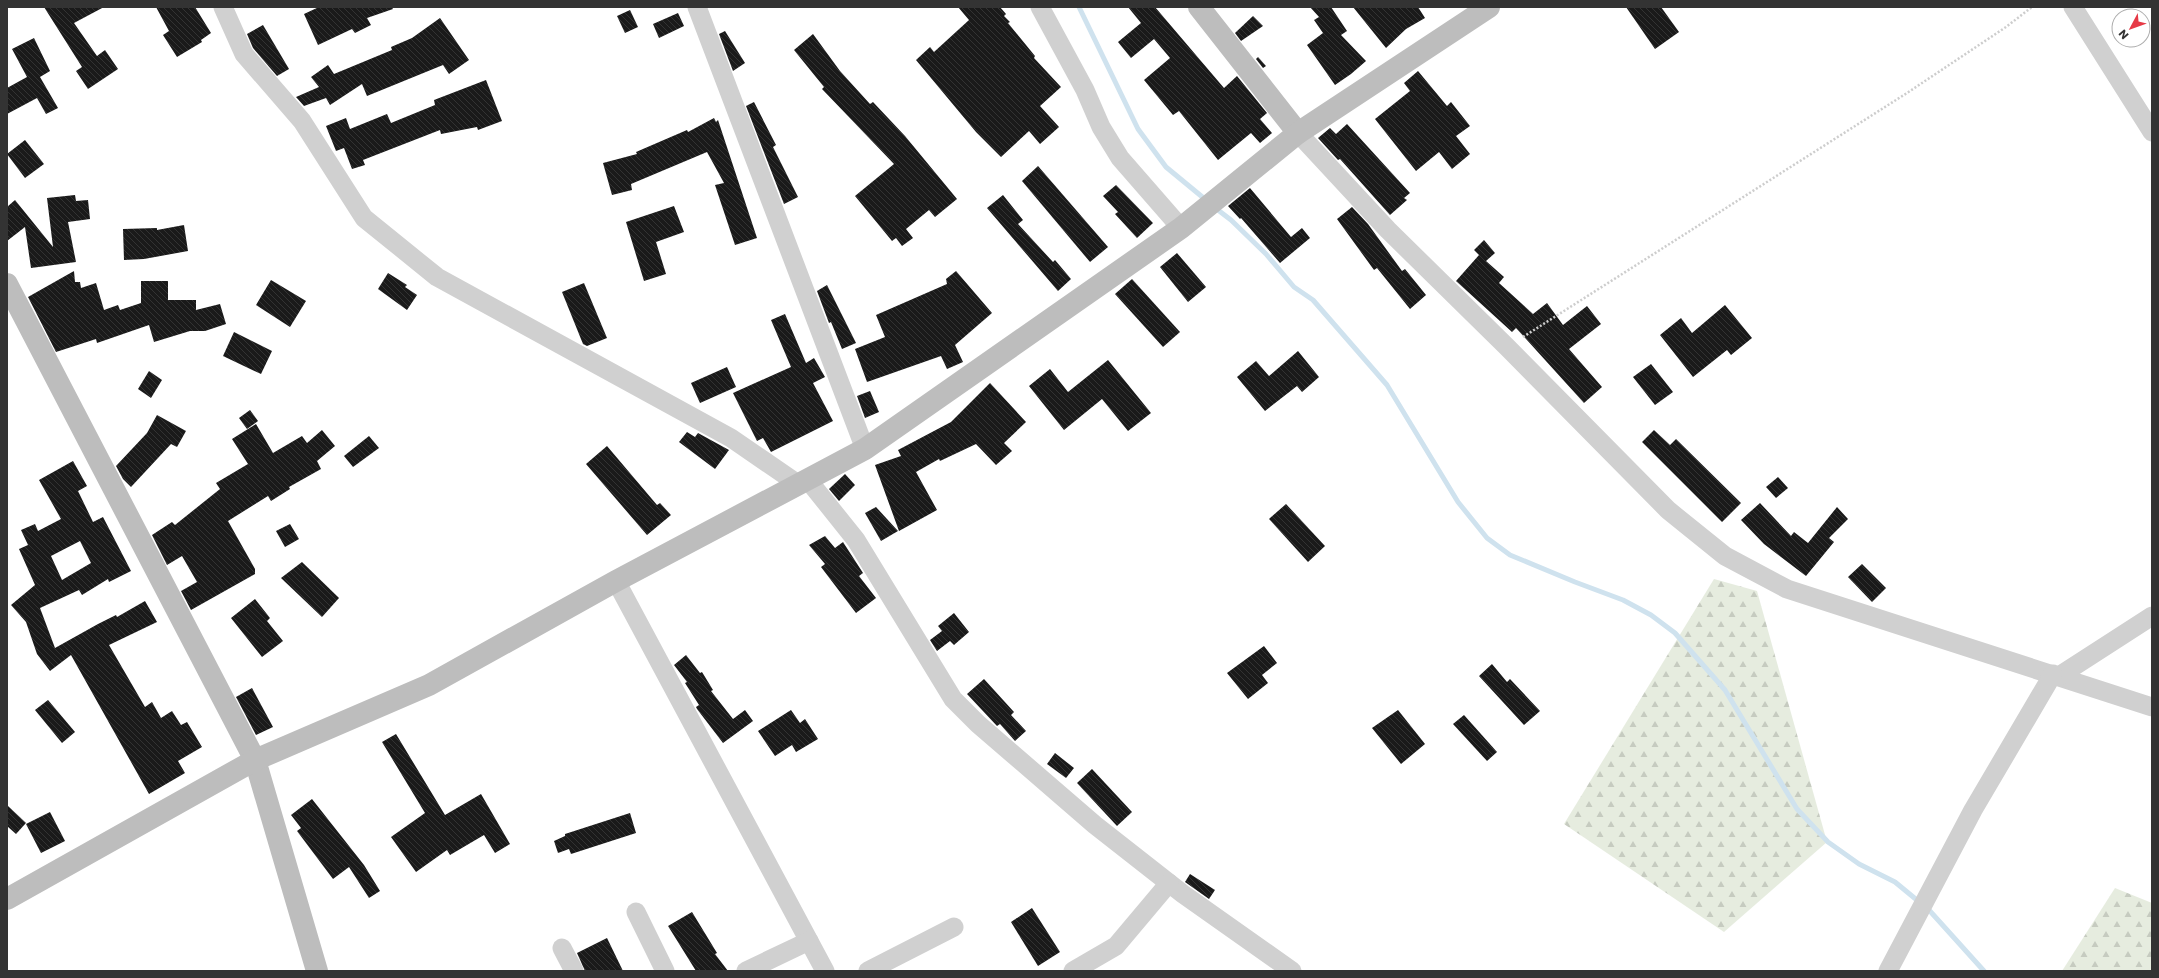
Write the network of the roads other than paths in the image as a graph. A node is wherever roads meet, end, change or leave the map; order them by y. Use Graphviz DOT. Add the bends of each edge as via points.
graph roads {
  1 [pos="222,7"];
  2 [pos="697,7"];
  3 [pos="1040,7"];
  4 [pos="1199,7"];
  5 [pos="1489,7"];
  6 [pos="2073,7"];
  7 [pos="1298,132"];
  8 [pos="2152,132"];
  9 [pos="1181,228"];
  10 [pos="7,284"];
  11 [pos="865,449"];
  12 [pos="803,482"];
  13 [pos="616,581"];
  14 [pos="2152,616"];
  15 [pos="2056,675"];
  16 [pos="2152,707"];
  17 [pos="255,760"];
  18 [pos="1169,883"];
  19 [pos="7,900"];
  20 [pos="636,912"];
  21 [pos="954,927"];
  22 [pos="809,941"];
  23 [pos="562,948"];
  24 [pos="317,971"];
  25 [pos="574,971"];
  26 [pos="665,971"];
  27 [pos="746,971"];
  28 [pos="825,971"];
  29 [pos="868,971"];
  30 [pos="1073,971"];
  31 [pos="1292,971"];
  32 [pos="1888,971"];
  1 -- 12 [label="street" via="244,54 302,120 364,218 437,277 731,438"];
  2 -- 11 [label="street"];
  3 -- 9 [label="street" via="1085,90 1101,127 1120,158"];
  4 -- 7 [label="street"];
  5 -- 7 [label="street"];
  6 -- 8 [label="street"];
  7 -- 9 [label="street"];
  7 -- 15 [label="street" via="1388,230 1668,510 1725,556 1786,589"];
  9 -- 11 [label="street"];
  10 -- 17 [label="street"];
  11 -- 12 [label="street"];
  12 -- 13 [label="street"];
  12 -- 18 [label="street" via="856,540 953,699 978,724 1095,825"];
  13 -- 17 [label="street" via="429,685"];
  13 -- 22 [label="street"];
  14 -- 15 [label="street"];
  15 -- 16 [label="street"];
  15 -- 32 [label="street" via="1972,810"];
  17 -- 19 [label="street"];
  17 -- 24 [label="street"];
  18 -- 30 [label="street" via="1116,946"];
  18 -- 31 [label="street"];
  20 -- 26 [label="street"];
  21 -- 29 [label="street"];
  22 -- 27 [label="street"];
  22 -- 28 [label="street"];
  23 -- 25 [label="street"];
}
